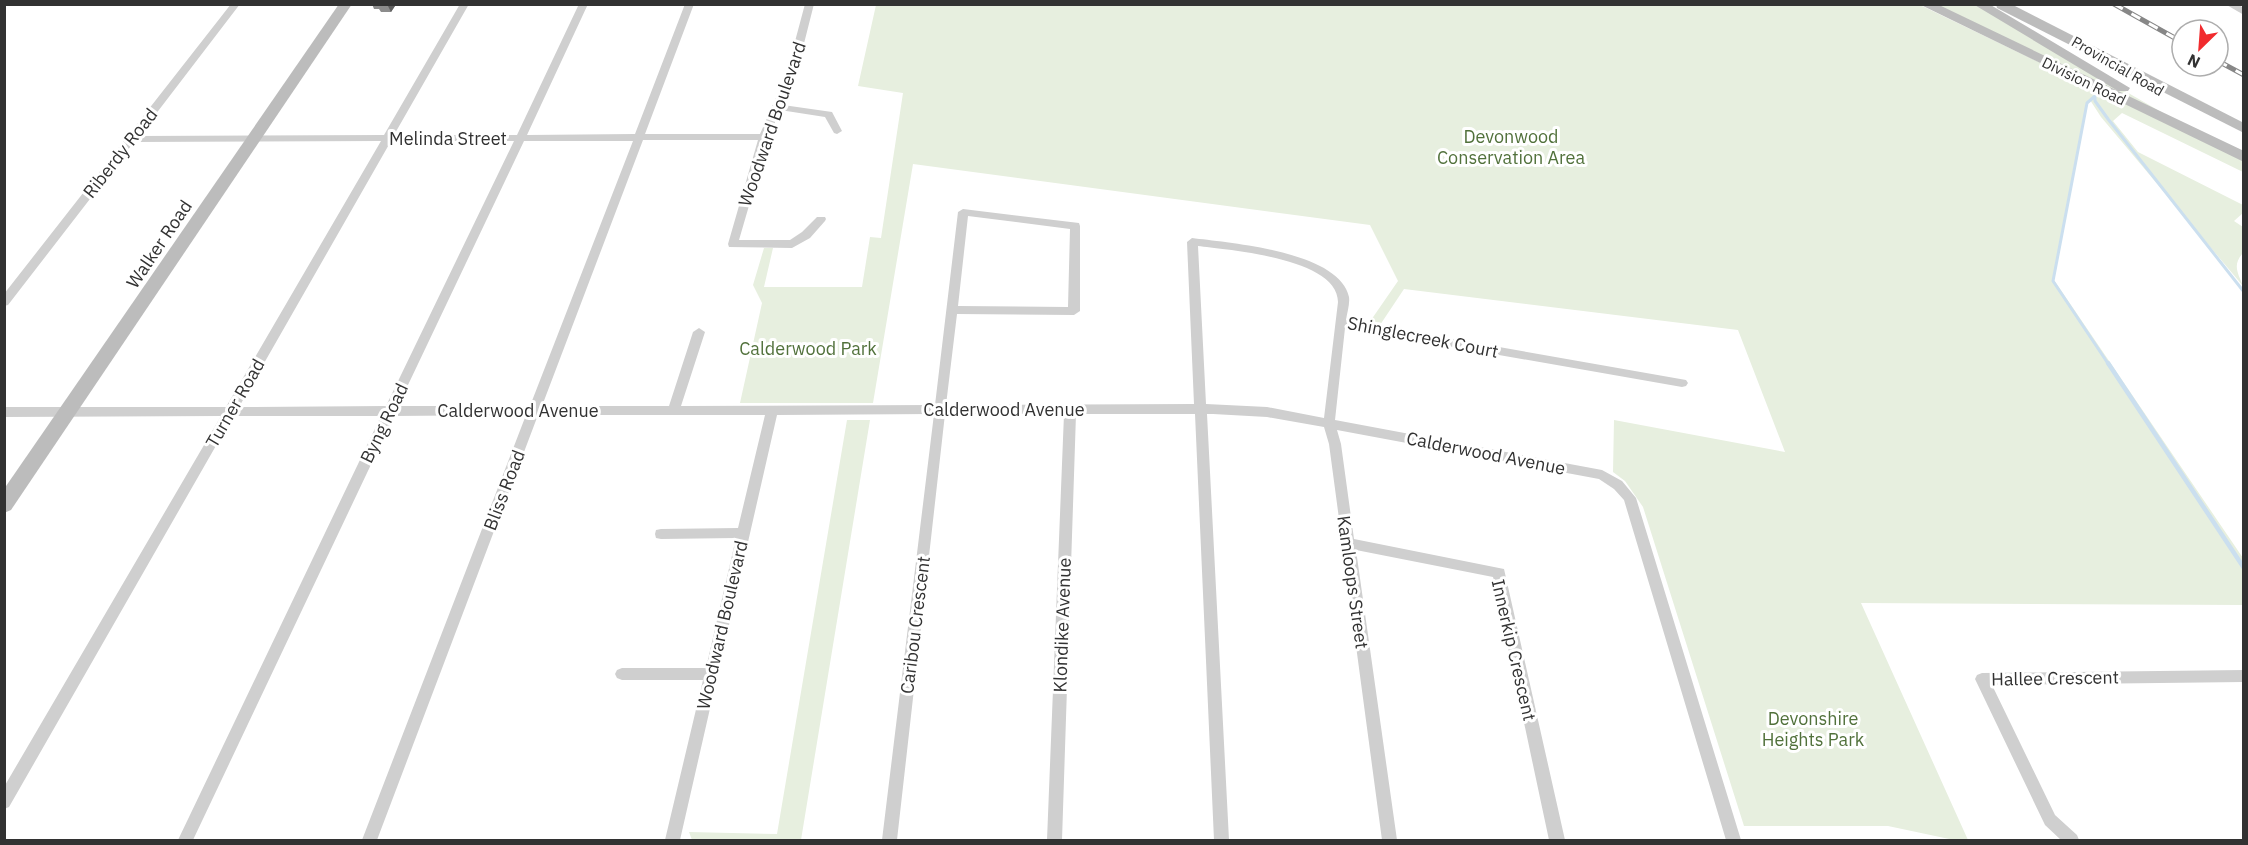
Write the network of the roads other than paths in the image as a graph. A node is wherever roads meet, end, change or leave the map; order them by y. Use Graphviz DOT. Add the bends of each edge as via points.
graph roads {
  1 [pos="236,4"];
  2 [pos="346,4"];
  3 [pos="465,4"];
  4 [pos="584,4"];
  5 [pos="690,4"];
  6 [pos="810,4"];
  7 [pos="1925,4"];
  8 [pos="1980,4"];
  9 [pos="2229,4"];
  10 [pos="2007,7"];
  11 [pos="2244,12"];
  12 [pos="777,107"];
  13 [pos="2244,129"];
  14 [pos="837,131"];
  15 [pos="764,137"];
  16 [pos="388,138"];
  17 [pos="520,138"];
  18 [pos="639,138"];
  19 [pos="131,139"];
  20 [pos="255,139"];
  21 [pos="2242,157"];
  22 [pos="821,219"];
  23 [pos="4,302"];
  24 [pos="953,310"];
  25 [pos="1340,323"];
  26 [pos="699,332"];
  27 [pos="1682,383"];
  28 [pos="1201,408"];
  29 [pos="772,409"];
  30 [pos="941,409"];
  31 [pos="1070,409"];
  32 [pos="535,410"];
  33 [pos="674,410"];
  34 [pos="68,411"];
  35 [pos="231,411"];
  36 [pos="390,411"];
  37 [pos="4,412"];
  38 [pos="1329,424"];
  39 [pos="4,505"];
  40 [pos="743,533"];
  41 [pos="661,534"];
  42 [pos="1348,543"];
  43 [pos="622,674"];
  44 [pos="711,674"];
  45 [pos="2244,676"];
  46 [pos="4,802"];
  47 [pos="185,840"];
  48 [pos="369,840"];
  49 [pos="673,840"];
  50 [pos="890,840"];
  51 [pos="1055,840"];
  52 [pos="1222,840"];
  53 [pos="1389,840"];
  54 [pos="1557,840"];
  55 [pos="1734,840"];
  56 [pos="2072,840"];
  1 -- 19 [label="street, Riberdy Road"];
  2 -- 20 [label="main road, Walker Road"];
  3 -- 16 [label="street, Turner Road"];
  4 -- 17 [label="street, Byng Road"];
  5 -- 18 [label="street, Bliss Road"];
  6 -- 12 [label="street, Woodward Boulevard" via="791,75"];
  7 -- 21 [label="main road, Division Road"];
  8 -- 10 [label="main road, Provincial Road"];
  8 -- 21 [label="main road, Provincial Road"];
  9 -- 11 [label="street"];
  10 -- 13 [label="main road, Provincial Road"];
  12 -- 14 [label="street" via="829,114"];
  12 -- 15 [label="street, Woodward Boulevard"];
  15 -- 18 [label="street, Melinda Street"];
  15 -- 22 [label="street, Woodward Boulevard" via="733,244 792,244"];
  16 -- 17 [label="street, Melinda Street"];
  16 -- 20 [label="street, Melinda Street"];
  16 -- 35 [label="street, Turner Road"];
  17 -- 18 [label="street, Melinda Street"];
  17 -- 36 [label="street, Byng Road"];
  18 -- 32 [label="street, Bliss Road"];
  19 -- 20 [label="street, Melinda Street"];
  19 -- 23 [label="street, Riberdy Road"];
  20 -- 34 [label="main road, Walker Road"];
  24 -- 24 [label="street, Caribou Crescent" via="1074,311 1075,226 963,212"];
  24 -- 30 [label="street, Caribou Crescent"];
  25 -- 27 [label="street, Shinglecreek Court"];
  25 -- 28 [label="street, Shinglecreek Court" via="1343,296 1332,279 1314,267 1280,254 1192,242"];
  25 -- 38 [label="street, Kamloops Street"];
  26 -- 33 [label="street"];
  28 -- 31 [label="street, Calderwood Avenue"];
  28 -- 38 [label="street, Calderwood Avenue" via="1267,412"];
  28 -- 52 [label="street"];
  29 -- 30 [label="street, Calderwood Avenue"];
  29 -- 33 [label="street, Calderwood Avenue"];
  29 -- 40 [label="street, Woodward Boulevard"];
  30 -- 31 [label="street, Calderwood Avenue"];
  30 -- 50 [label="street, Caribou Crescent"];
  31 -- 51 [label="street, Klondike Avenue"];
  32 -- 33 [label="street, Calderwood Avenue"];
  32 -- 36 [label="street, Calderwood Avenue"];
  32 -- 48 [label="street, Bliss Road"];
  34 -- 35 [label="street, Calderwood Avenue"];
  34 -- 37 [label="street, Calderwood Avenue"];
  34 -- 39 [label="main road, Walker Road"];
  35 -- 36 [label="street, Calderwood Avenue"];
  35 -- 46 [label="street, Turner Road"];
  36 -- 47 [label="street, Byng Road"];
  38 -- 42 [label="street, Kamloops Street"];
  38 -- 55 [label="street, Calderwood Avenue" via="1602,475 1618,485 1630,498"];
  40 -- 41 [label="street"];
  40 -- 44 [label="street, Woodward Boulevard"];
  42 -- 53 [label="street, Kamloops Street"];
  42 -- 54 [label="street, Innerkip Crescent" via="1499,573"];
  43 -- 44 [label="street"];
  44 -- 49 [label="street, Woodward Boulevard"];
  45 -- 56 [label="street, Hallee Crescent" via="1982,679 2050,820"];
}
